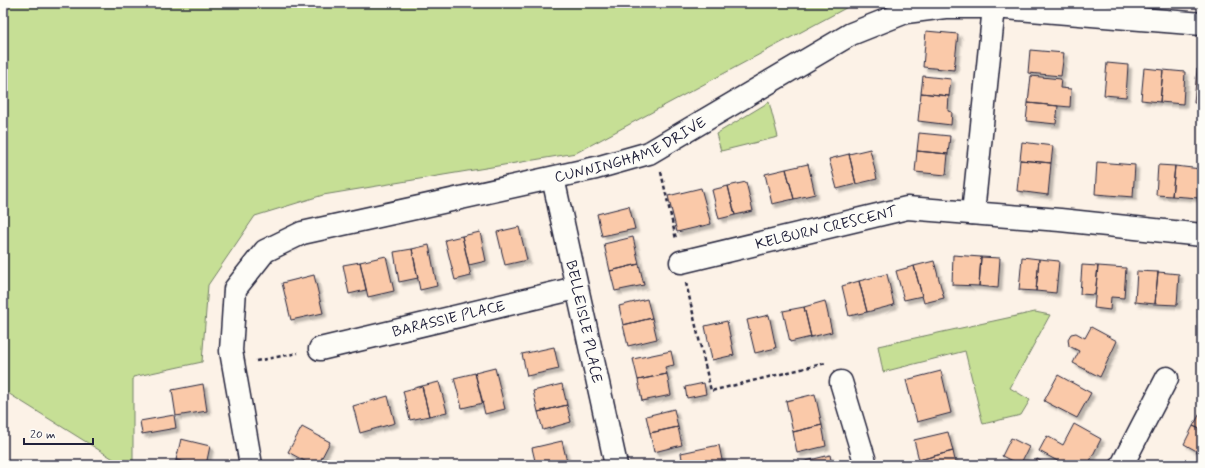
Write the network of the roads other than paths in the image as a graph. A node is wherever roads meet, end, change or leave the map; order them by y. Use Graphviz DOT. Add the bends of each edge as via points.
graph roads {
  1 [pos="994,7"];
  2 [pos="1202,24"];
  3 [pos="553,178"];
  4 [pos="973,213"];
  5 [pos="1202,235"];
  6 [pos="682,262"];
  7 [pos="576,288"];
  8 [pos="320,349"];
  9 [pos="1167,378"];
  10 [pos="841,382"];
  11 [pos="251,465"];
  12 [pos="616,465"];
  13 [pos="866,465"];
  14 [pos="1122,465"];
  1 -- 2 [label="street, CUNNINGHAME DRIVE"];
  1 -- 3 [label="street, CUNNINGHAME DRIVE" via="946,7 906,12 851,34 649,153"];
  1 -- 4 [label="street"];
  3 -- 7 [label="street, BELLEISLE PLACE"];
  3 -- 11 [label="street, CUNNINGHAME DRIVE" via="302,233 265,251 235,289 231,351"];
  4 -- 5 [label="street, KELBURN CRESCENT"];
  4 -- 6 [label="street, KELBURN CRESCENT" via="907,208"];
  7 -- 8 [label="street, BARASSIE PLACE"];
  7 -- 12 [label="street, BELLEISLE PLACE"];
  9 -- 14 [label="street"];
  10 -- 13 [label="street"];
}
